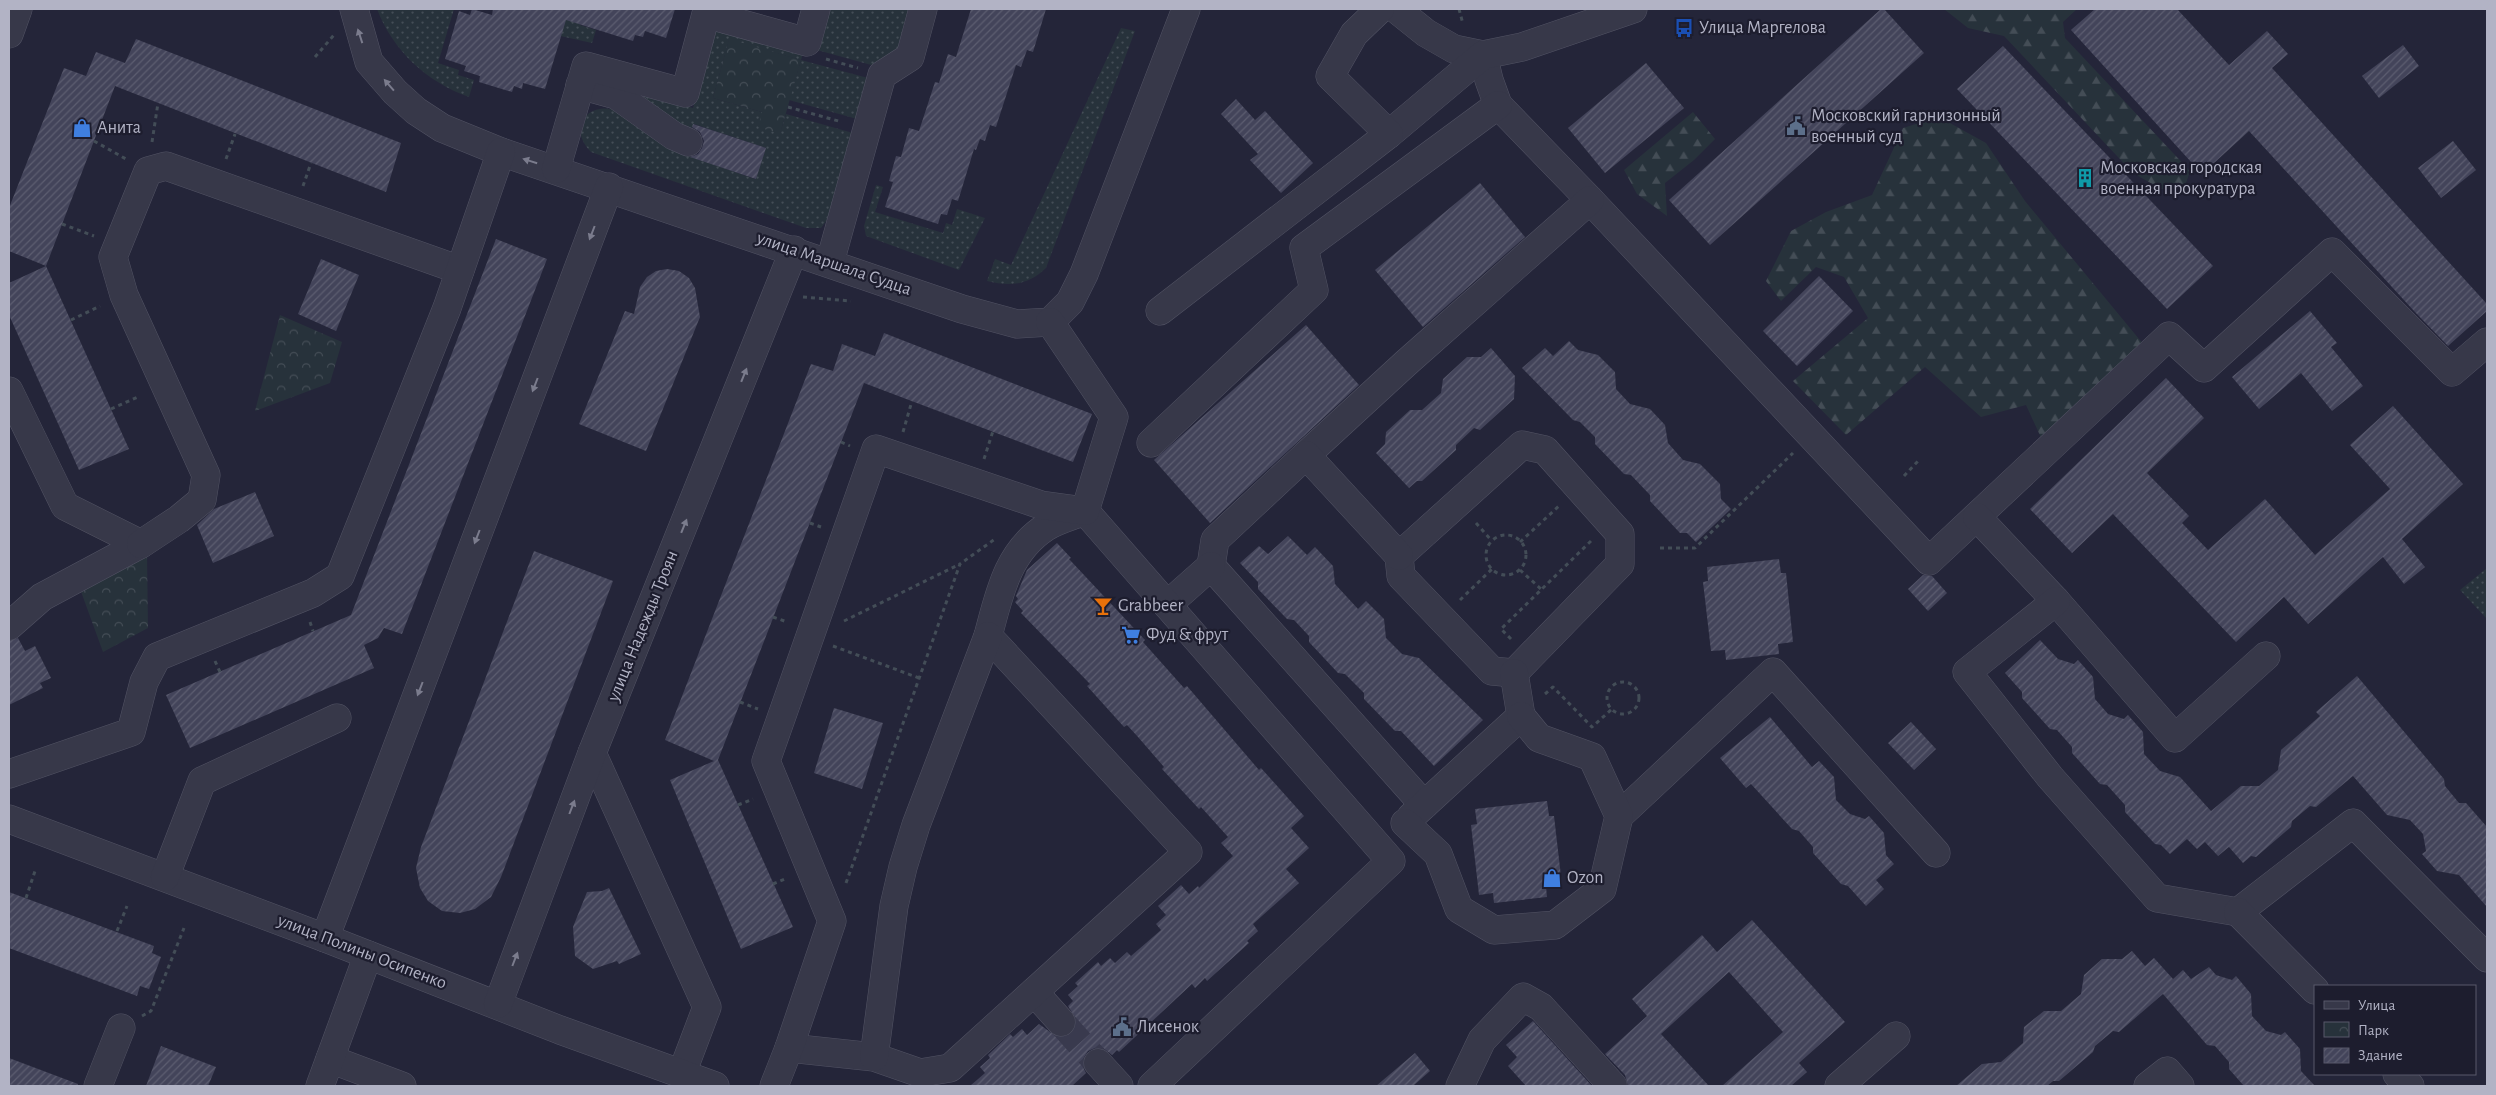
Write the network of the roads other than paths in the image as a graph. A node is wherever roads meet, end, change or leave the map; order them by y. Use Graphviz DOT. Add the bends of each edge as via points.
graph roads {
  1 [pos="18,9"];
  2 [pos="354,9"];
  3 [pos="816,9"];
  4 [pos="924,9"];
  5 [pos="1186,9"];
  6 [pos="1380,9"];
  7 [pos="1396,9"];
  8 [pos="1633,9"];
  9 [pos="9,34"];
  10 [pos="1484,55"];
  11 [pos="580,85"];
  12 [pos="1498,105"];
  13 [pos="1389,134"];
  14 [pos="688,142"];
  15 [pos="502,152"];
  16 [pos="556,169"];
  17 [pos="609,187"];
  18 [pos="1590,200"];
  19 [pos="794,250"];
  20 [pos="830,262"];
  21 [pos="460,270"];
  22 [pos="1160,312"];
  23 [pos="1050,322"];
  24 [pos="2487,342"];
  25 [pos="9,391"];
  26 [pos="1150,443"];
  27 [pos="1306,455"];
  28 [pos="1085,511"];
  29 [pos="1977,517"];
  30 [pos="141,544"];
  31 [pos="1399,556"];
  32 [pos="1212,566"];
  33 [pos="2056,601"];
  34 [pos="1167,605"];
  35 [pos="9,626"];
  36 [pos="988,636"];
  37 [pos="2266,656"];
  38 [pos="1522,665"];
  39 [pos="1520,710"];
  40 [pos="337,718"];
  41 [pos="592,753"];
  42 [pos="9,774"];
  43 [pos="1415,814"];
  44 [pos="1619,816"];
  45 [pos="9,819"];
  46 [pos="1379,847"];
  47 [pos="1936,853"];
  48 [pos="164,877"];
  49 [pos="2238,912"];
  50 [pos="326,938"];
  51 [pos="368,955"];
  52 [pos="2487,958"];
  53 [pos="2314,989"];
  54 [pos="1034,992"];
  55 [pos="498,1004"];
  56 [pos="1060,1022"];
  57 [pos="121,1028"];
  58 [pos="1896,1036"];
  59 [pos="790,1048"];
  60 [pos="874,1057"];
  61 [pos="330,1059"];
  62 [pos="1098,1063"];
  63 [pos="682,1073"];
  64 [pos="2398,1075"];
  65 [pos="98,1086"];
  66 [pos="320,1086"];
  67 [pos="402,1086"];
  68 [pos="715,1086"];
  69 [pos="774,1086"];
  70 [pos="1119,1086"];
  71 [pos="1152,1086"];
  72 [pos="1460,1086"];
  73 [pos="1613,1086"];
  74 [pos="1839,1086"];
  75 [pos="2148,1086"];
  76 [pos="2180,1086"];
  77 [pos="2410,1086"];
  1 -- 9 [label="street"];
  15 -- 2 [label="street, улица Маршала Судца, one-way" via="442,128 395,92 369,62"];
  3 -- 11 [label="street" via="807,42 706,14 685,93 586,66"];
  4 -- 20 [label="street" via="910,57 882,75"];
  5 -- 23 [label="street" via="1084,274 1070,302"];
  6 -- 13 [label="street" via="1354,34 1330,76"];
  7 -- 10 [label="street" via="1426,33 1454,49"];
  8 -- 10 [label="street" via="1522,47"];
  10 -- 12 [label="street"];
  10 -- 13 [label="street"];
  11 -- 14 [label="street" via="616,95 674,136"];
  11 -- 16 [label="street"];
  12 -- 18 [label="street"];
  12 -- 26 [label="street" via="1304,248 1314,290"];
  13 -- 22 [label="street"];
  16 -- 15 [label="street, улица Маршала Судца, one-way"];
  15 -- 21 [label="street"];
  16 -- 17 [label="street, улица Маршала Судца"];
  17 -- 19 [label="street, улица Маршала Судца"];
  17 -- 50 [label="street, one-way"];
  18 -- 27 [label="street"];
  18 -- 29 [label="street" via="1929,562"];
  19 -- 20 [label="street, улица Маршала Судца"];
  41 -- 19 [label="street, улица Надежды Троян, one-way"];
  20 -- 23 [label="street, улица Маршала Судца" via="982,315 1017,324"];
  21 -- 30 [label="street" via="166,166 148,171 113,257 124,295 206,475 202,500"];
  21 -- 42 [label="street" via="340,576 313,593 157,657 144,682 131,732"];
  23 -- 28 [label="street" via="1114,417"];
  24 -- 29 [label="street" via="2452,372 2332,252 2204,368 2169,336"];
  25 -- 30 [label="street" via="65,506"];
  27 -- 31 [label="street"];
  27 -- 32 [label="street" via="1215,540"];
  28 -- 34 [label="street"];
  28 -- 36 [label="street" via="1046,527 1018,551 1005,575"];
  28 -- 59 [label="street" via="1041,505 876,449 766,761 832,921"];
  29 -- 33 [label="street"];
  30 -- 35 [label="street" via="42,597"];
  31 -- 38 [label="street" via="1401,576 1492,671"];
  31 -- 38 [label="street" via="1522,445 1545,450 1620,534 1620,564"];
  32 -- 34 [label="street"];
  32 -- 43 [label="street"];
  33 -- 37 [label="street" via="2175,738"];
  33 -- 49 [label="street" via="1967,672 2050,777 2157,898"];
  34 -- 46 [label="street"];
  36 -- 54 [label="street" via="1188,852"];
  36 -- 60 [label="street" via="903,867 894,906"];
  38 -- 39 [label="street"];
  39 -- 43 [label="street"];
  39 -- 44 [label="street" via="1539,738 1592,757"];
  40 -- 48 [label="street" via="202,781"];
  55 -- 41 [label="street, улица Надежды Троян, one-way"];
  41 -- 63 [label="street" via="707,1007"];
  43 -- 44 [label="street" via="1438,854 1459,908 1494,930 1555,925 1602,889"];
  43 -- 46 [label="street"];
  44 -- 47 [label="street" via="1773,672"];
  45 -- 48 [label="street, улица Полины Осипенко"];
  46 -- 71 [label="street" via="1391,861"];
  48 -- 50 [label="street, улица Полины Осипенко"];
  49 -- 52 [label="street" via="2353,823"];
  49 -- 53 [label="street"];
  50 -- 51 [label="street, улица Полины Осипенко"];
  51 -- 55 [label="street, улица Полины Осипенко"];
  51 -- 61 [label="street"];
  54 -- 56 [label="street"];
  54 -- 60 [label="street" via="950,1068 920,1073"];
  55 -- 63 [label="street, улица Полины Осипенко" via="560,1030"];
  57 -- 65 [label="street"];
  58 -- 74 [label="street"];
  59 -- 60 [label="street"];
  59 -- 69 [label="street"];
  61 -- 66 [label="street"];
  61 -- 67 [label="street"];
  62 -- 70 [label="street"];
  63 -- 68 [label="street, улица Полины Осипенко"];
  64 -- 77 [label="street"];
  72 -- 73 [label="street" via="1482,1040 1523,997 1541,1007"];
  75 -- 76 [label="street" via="2167,1071"];
}
